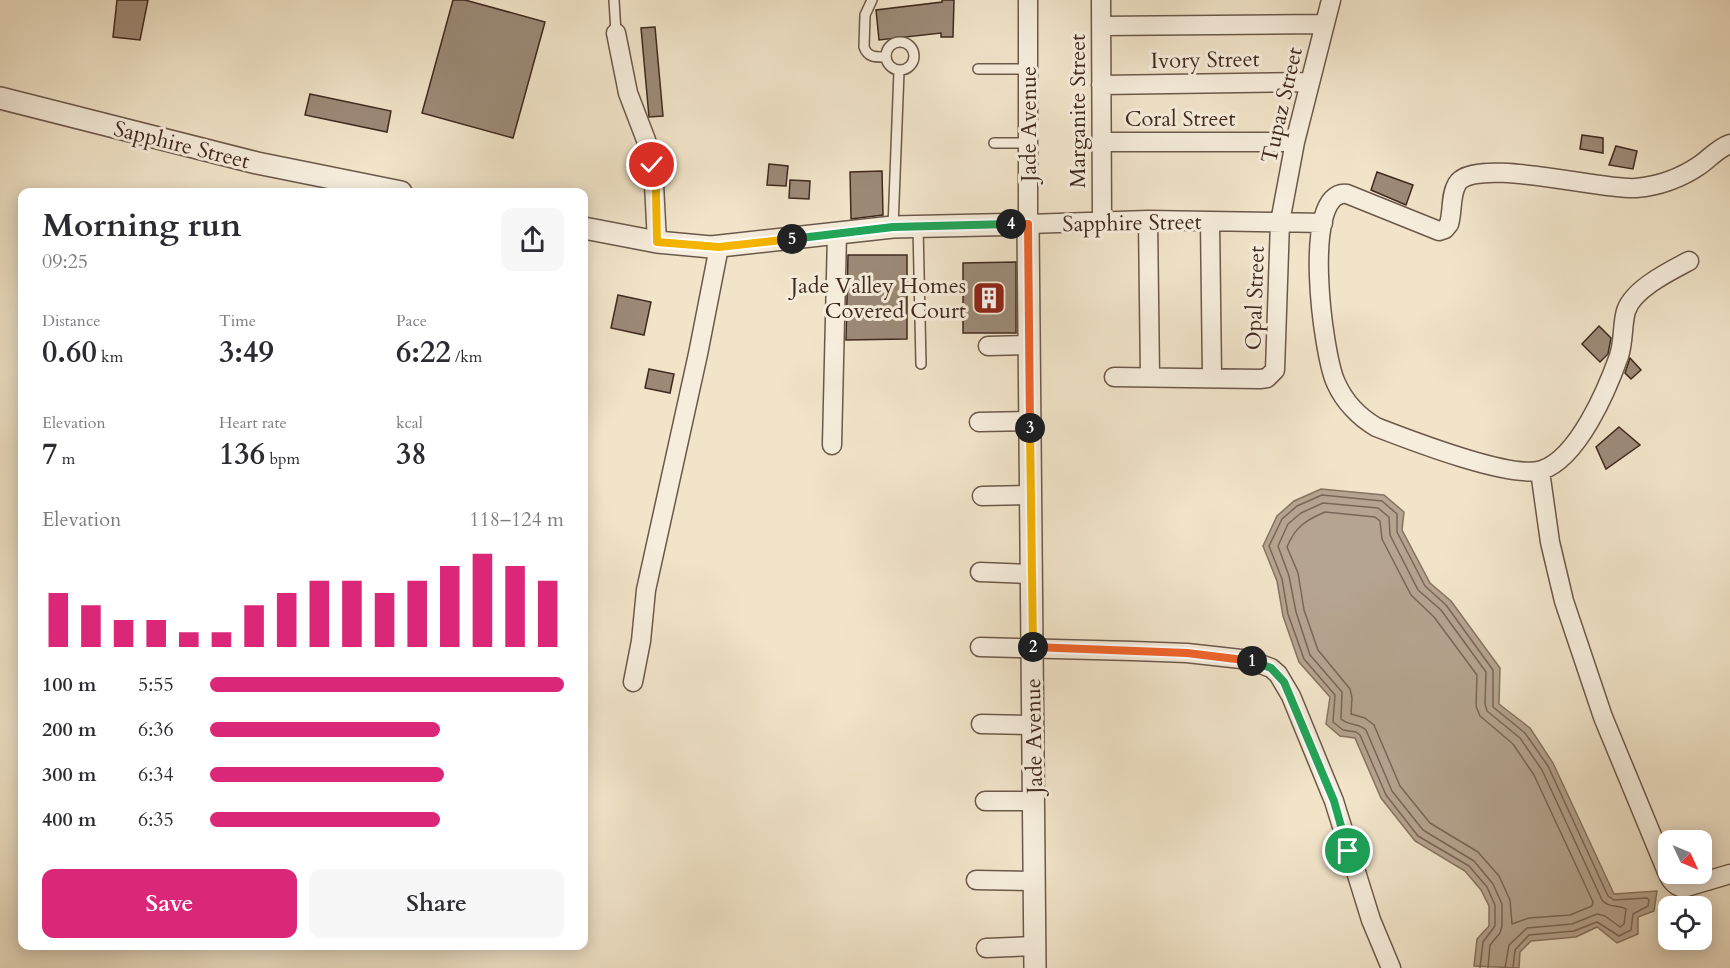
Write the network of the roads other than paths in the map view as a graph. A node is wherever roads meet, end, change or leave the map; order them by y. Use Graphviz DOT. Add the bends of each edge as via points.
graph roads {
  1 [pos="614,0"];
  2 [pos="872,0"];
  3 [pos="1028,0"];
  4 [pos="1101,0"];
  5 [pos="1331,0"];
  6 [pos="1324,24"];
  7 [pos="1101,26"];
  8 [pos="616,33"];
  9 [pos="886,57"];
  10 [pos="978,69"];
  11 [pos="1028,69"];
  12 [pos="899,71"];
  13 [pos="1310,82"];
  14 [pos="1101,85"];
  15 [pos="0,98"];
  16 [pos="1101,142"];
  17 [pos="1295,142"];
  18 [pos="994,143"];
  19 [pos="1028,143"];
  20 [pos="1730,144"];
  21 [pos="381,188"];
  22 [pos="1148,220"];
  23 [pos="1102,221"];
  24 [pos="1210,221"];
  25 [pos="1280,222"];
  26 [pos="1028,224"];
  27 [pos="1323,224"];
  28 [pos="918,226"];
  29 [pos="893,227"];
  30 [pos="588,229"];
  31 [pos="837,234"];
  32 [pos="657,242"];
  33 [pos="719,247"];
  34 [pos="1689,261"];
  35 [pos="1030,345"];
  36 [pos="988,346"];
  37 [pos="921,364"];
  38 [pos="1114,377"];
  39 [pos="1150,377"];
  40 [pos="1212,378"];
  41 [pos="1030,421"];
  42 [pos="980,422"];
  43 [pos="832,446"];
  44 [pos="1540,471"];
  45 [pos="1031,495"];
  46 [pos="981,496"];
  47 [pos="980,572"];
  48 [pos="1032,574"];
  49 [pos="980,647"];
  50 [pos="1032,647"];
  51 [pos="633,682"];
  52 [pos="981,724"];
  53 [pos="1033,724"];
  54 [pos="985,801"];
  55 [pos="1034,801"];
  56 [pos="1730,874"];
  57 [pos="976,880"];
  58 [pos="1034,881"];
  59 [pos="1035,946"];
  60 [pos="986,948"];
  61 [pos="1035,968"];
  62 [pos="1391,968"];
  1 -- 8 [label="lane"];
  2 -- 9 [label="lane" via="865,15 864,47 870,56"];
  3 -- 11 [label="street, Jade Avenue"];
  4 -- 7 [label="street, Marganite Street"];
  5 -- 6 [label="street, Tupaz Street"];
  6 -- 7 [label="street"];
  6 -- 13 [label="street, Tupaz Street"];
  7 -- 14 [label="street, Marganite Street"];
  8 -- 32 [label="street" via="628,93 652,165"];
  9 -- 12 [label="lane" via="890,66"];
  9 -- 12 [label="lane" via="893,44 908,44 914,58 909,67"];
  10 -- 11 [label="lane"];
  11 -- 19 [label="street, Jade Avenue"];
  12 -- 29 [label="lane"];
  13 -- 14 [label="street, Ivory Street"];
  13 -- 17 [label="street, Tupaz Street"];
  14 -- 16 [label="street, Marganite Street"];
  15 -- 21 [label="street, Sapphire Street" via="257,163"];
  16 -- 17 [label="street, Coral Street"];
  16 -- 23 [label="street, Marganite Street"];
  17 -- 25 [label="street, Tupaz Street"];
  18 -- 19 [label="lane"];
  19 -- 26 [label="street, Jade Avenue"];
  20 -- 27 [label="street" via="1687,174 1634,188 1503,172 1476,173 1463,177 1457,184 1449,224 1439,231 1340,193 1328,202"];
  22 -- 23 [label="street, Sapphire Street"];
  22 -- 24 [label="street, Sapphire Street"];
  22 -- 39 [label="street"];
  23 -- 26 [label="street, Sapphire Street"];
  24 -- 25 [label="street, Sapphire Street"];
  24 -- 40 [label="street"];
  25 -- 27 [label="street, Sapphire Street"];
  25 -- 40 [label="street, Opal Street" via="1276,364 1271,375 1260,379"];
  26 -- 28 [label="street, Sapphire Street"];
  26 -- 35 [label="street, Jade Avenue"];
  27 -- 44 [label="street" via="1319,254 1322,332 1336,384 1350,405 1376,427 1440,451 1511,469"];
  28 -- 29 [label="street, Sapphire Street"];
  28 -- 37 [label="lane"];
  29 -- 31 [label="street, Sapphire Street"];
  30 -- 32 [label="street, Sapphire Street"];
  31 -- 33 [label="street, Sapphire Street"];
  31 -- 43 [label="street"];
  32 -- 33 [label="street, Sapphire Street"];
  33 -- 51 [label="street" via="646,590"];
  34 -- 44 [label="street" via="1653,282 1629,305 1618,357 1590,420 1568,450"];
  35 -- 36 [label="street"];
  35 -- 41 [label="street, Jade Avenue"];
  38 -- 39 [label="street"];
  39 -- 40 [label="street"];
  41 -- 42 [label="street"];
  41 -- 45 [label="street, Jade Avenue"];
  44 -- 56 [label="street" via="1550,542 1564,601 1603,717 1665,867 1673,882 1683,888"];
  45 -- 46 [label="street"];
  45 -- 48 [label="street, Jade Avenue"];
  47 -- 48 [label="street"];
  48 -- 50 [label="street, Jade Avenue"];
  49 -- 50 [label="street"];
  50 -- 53 [label="street, Jade Avenue"];
  50 -- 62 [label="street" via="1187,653 1250,660 1278,674 1291,696 1334,801 1371,920"];
  52 -- 53 [label="street"];
  53 -- 55 [label="street, Jade Avenue"];
  54 -- 55 [label="street"];
  55 -- 58 [label="street, Jade Avenue"];
  57 -- 58 [label="street"];
  58 -- 59 [label="street, Jade Avenue"];
  59 -- 60 [label="street"];
  59 -- 61 [label="street, Jade Avenue"];
}
